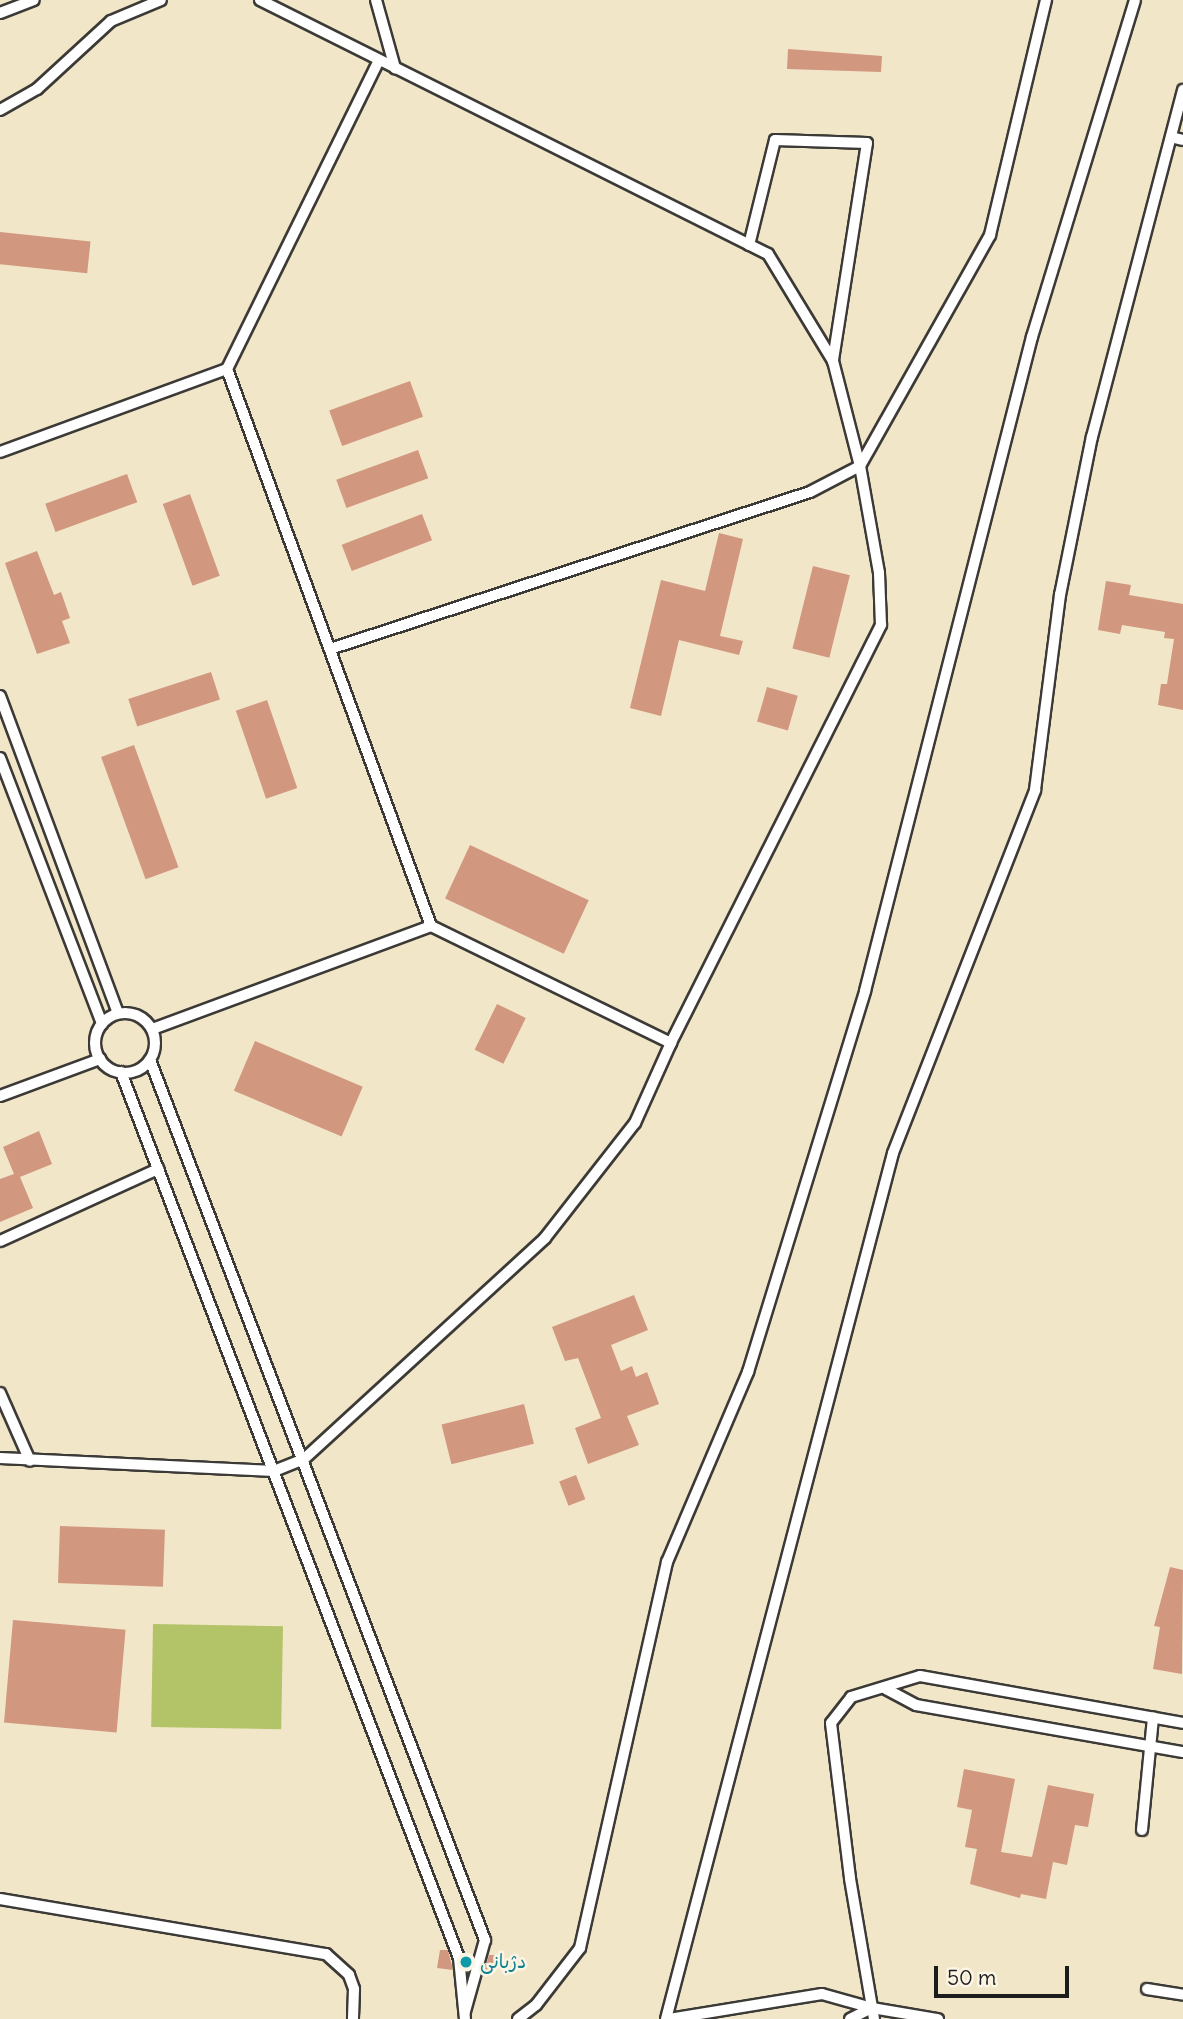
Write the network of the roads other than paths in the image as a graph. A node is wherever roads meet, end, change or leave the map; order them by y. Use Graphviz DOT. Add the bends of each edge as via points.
graph roads {
  1 [pos="34,0"];
  2 [pos="161,0"];
  3 [pos="260,0"];
  4 [pos="376,0"];
  5 [pos="1045,0"];
  6 [pos="1135,0"];
  7 [pos="0,13"];
  8 [pos="379,60"];
  9 [pos="395,68"];
  10 [pos="1183,90"];
  11 [pos="0,110"];
  12 [pos="1171,137"];
  13 [pos="1183,140"];
  14 [pos="749,244"];
  15 [pos="833,361"];
  16 [pos="227,369"];
  17 [pos="0,452"];
  18 [pos="860,466"];
  19 [pos="330,649"];
  20 [pos="0,696"];
  21 [pos="0,758"];
  22 [pos="431,926"];
  23 [pos="118,1013"];
  24 [pos="102,1024"];
  25 [pos="152,1029"];
  26 [pos="671,1043"];
  27 [pos="100,1059"];
  28 [pos="150,1059"];
  29 [pos="121,1072"];
  30 [pos="0,1096"];
  31 [pos="158,1169"];
  32 [pos="0,1241"];
  33 [pos="0,1393"];
  34 [pos="0,1458"];
  35 [pos="304,1459"];
  36 [pos="30,1461"];
  37 [pos="274,1471"];
  38 [pos="886,1689"];
  39 [pos="1153,1718"];
  40 [pos="1183,1723"];
  41 [pos="1150,1747"];
  42 [pos="1183,1752"];
  43 [pos="1142,1830"];
  44 [pos="0,1899"];
  45 [pos="1147,1989"];
  46 [pos="1183,1995"];
  47 [pos="873,2014"];
  48 [pos="465,2015"];
  49 [pos="353,2019"];
  50 [pos="519,2019"];
  51 [pos="668,2019"];
  52 [pos="850,2019"];
  53 [pos="938,2019"];
  1 -- 7 [label="lane"];
  2 -- 11 [label="lane" via="111,21 37,89"];
  3 -- 8 [label="lane"];
  4 -- 9 [label="lane"];
  5 -- 18 [label="lane" via="990,235"];
  6 -- 50 [label="lane" via="1032,337 866,991 748,1372 667,1562 580,1948 536,2005"];
  8 -- 9 [label="lane"];
  8 -- 16 [label="lane"];
  9 -- 14 [label="lane"];
  10 -- 12 [label="lane"];
  12 -- 13 [label="lane"];
  12 -- 51 [label="lane" via="1090,450 1060,595 1035,790 893,1153"];
  14 -- 15 [label="lane" via="768,254"];
  14 -- 15 [label="lane" via="775,140 867,143"];
  15 -- 18 [label="lane"];
  16 -- 17 [label="lane"];
  16 -- 19 [label="lane"];
  18 -- 19 [label="lane" via="810,492"];
  18 -- 26 [label="lane" via="879,573 881,625"];
  19 -- 22 [label="lane"];
  20 -- 23 [label="lane"];
  21 -- 24 [label="lane"];
  22 -- 25 [label="lane"];
  22 -- 26 [label="lane"];
  23 -- 24 [label="lane"];
  23 -- 25 [label="lane" via="138,1015"];
  24 -- 27 [label="lane" via="96,1041"];
  25 -- 28 [label="lane" via="155,1044"];
  26 -- 35 [label="lane" via="635,1123 545,1238"];
  27 -- 29 [label="lane"];
  27 -- 30 [label="lane"];
  28 -- 29 [label="lane" via="138,1070"];
  28 -- 35 [label="lane"];
  29 -- 31 [label="lane"];
  31 -- 32 [label="lane"];
  31 -- 37 [label="lane"];
  33 -- 36 [label="lane"];
  34 -- 36 [label="lane"];
  35 -- 37 [label="lane"];
  35 -- 48 [label="lane" via="485,1940"];
  36 -- 37 [label="lane"];
  37 -- 48 [label="lane" via="459,1958"];
  38 -- 39 [label="lane" via="920,1676"];
  38 -- 41 [label="lane" via="916,1705"];
  38 -- 47 [label="lane" via="851,1696 831,1723"];
  39 -- 40 [label="lane"];
  39 -- 41 [label="lane"];
  41 -- 42 [label="lane"];
  41 -- 43 [label="lane"];
  44 -- 49 [label="lane" via="326,1954 349,1975 354,1989"];
  45 -- 46 [label="lane"];
  47 -- 51 [label="lane" via="822,1994"];
  47 -- 52 [label="lane"];
  47 -- 53 [label="lane"];
}
